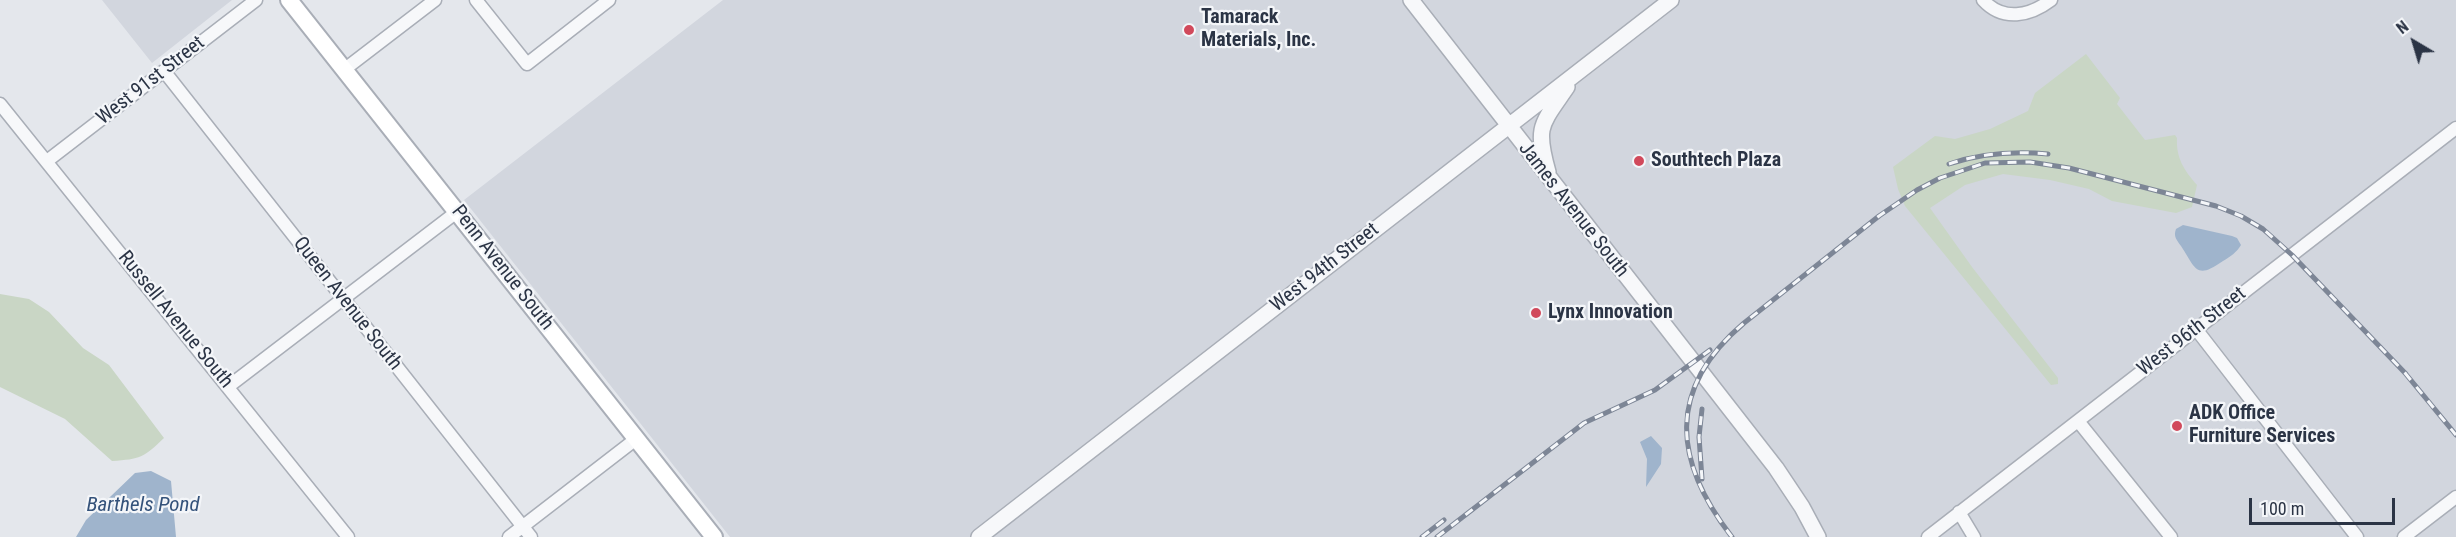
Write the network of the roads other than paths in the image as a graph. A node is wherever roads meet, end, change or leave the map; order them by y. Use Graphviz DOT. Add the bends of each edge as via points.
graph roads {
  1 [pos="256,0"];
  2 [pos="289,0"];
  3 [pos="435,0"];
  4 [pos="476,0"];
  5 [pos="609,0"];
  6 [pos="1411,0"];
  7 [pos="1671,0"];
  8 [pos="1983,0"];
  9 [pos="2051,0"];
  10 [pos="345,69"];
  11 [pos="164,71"];
  12 [pos="1576,74"];
  13 [pos="0,104"];
  14 [pos="1508,127"];
  15 [pos="2456,128"];
  16 [pos="47,161"];
  17 [pos="1551,180"];
  18 [pos="458,211"];
  19 [pos="343,299"];
  20 [pos="2196,329"];
  21 [pos="229,386"];
  22 [pos="2078,421"];
  23 [pos="636,439"];
  24 [pos="2456,497"];
  25 [pos="1802,507"];
  26 [pos="1959,513"];
  27 [pos="523,526"];
  28 [pos="348,537"];
  29 [pos="509,537"];
  30 [pos="531,537"];
  31 [pos="714,537"];
  32 [pos="979,537"];
  33 [pos="1818,537"];
  34 [pos="1831,537"];
  35 [pos="1928,537"];
  36 [pos="1974,537"];
  37 [pos="2171,537"];
  38 [pos="2357,537"];
  39 [pos="2404,537"];
  1 -- 11 [label="street, West 91st Street"];
  2 -- 10 [label="main road, Penn Avenue South"];
  3 -- 10 [label="street"];
  4 -- 5 [label="street" via="527,64"];
  6 -- 14 [label="street, James Avenue South"];
  7 -- 12 [label="street, West 94th Street"];
  8 -- 9 [label="street" via="1995,10 2012,15 2030,12"];
  10 -- 18 [label="main road, Penn Avenue South"];
  11 -- 16 [label="street, West 91st Street"];
  11 -- 19 [label="street, Queen Avenue South"];
  12 -- 14 [label="street, West 94th Street"];
  12 -- 17 [label="street" via="1541,131 1540,145"];
  13 -- 16 [label="street, Russell Avenue South"];
  14 -- 17 [label="street, James Avenue South"];
  14 -- 32 [label="street, West 94th Street"];
  15 -- 20 [label="street, West 96th Street"];
  16 -- 21 [label="street, Russell Avenue South"];
  17 -- 25 [label="street, James Avenue South"];
  18 -- 19 [label="street"];
  18 -- 23 [label="main road, Penn Avenue South"];
  19 -- 21 [label="street"];
  19 -- 27 [label="street, Queen Avenue South"];
  20 -- 22 [label="street, West 96th Street"];
  20 -- 38 [label="street"];
  21 -- 28 [label="street, Russell Avenue South"];
  22 -- 26 [label="street, West 96th Street"];
  22 -- 37 [label="street"];
  23 -- 27 [label="street"];
  23 -- 31 [label="main road, Penn Avenue South"];
  24 -- 39 [label="street"];
  25 -- 33 [label="street, James Avenue South"];
  25 -- 34 [label="street"];
  26 -- 35 [label="street, West 96th Street"];
  26 -- 36 [label="street"];
  27 -- 29 [label="street"];
  27 -- 30 [label="street, Queen Avenue South"];
}
